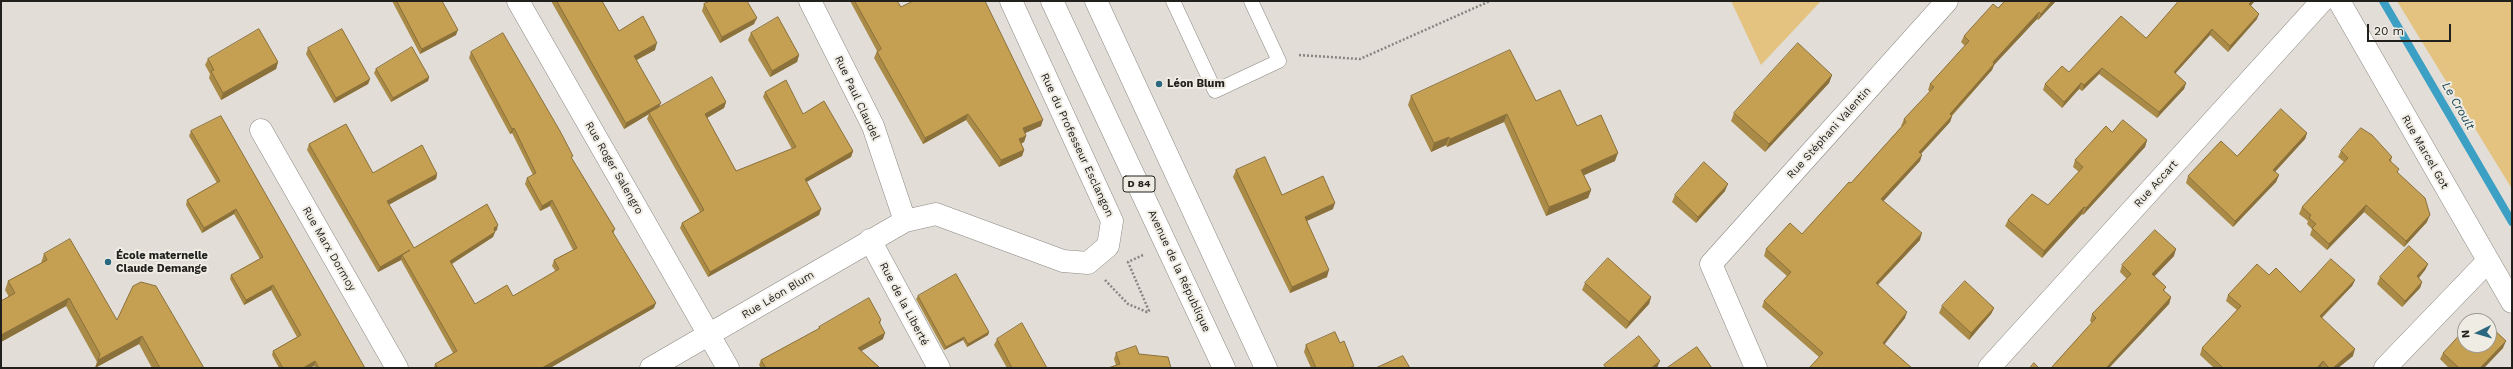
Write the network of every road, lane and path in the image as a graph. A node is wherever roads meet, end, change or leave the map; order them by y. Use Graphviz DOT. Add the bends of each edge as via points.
graph roads {
  1 [pos="518,1"];
  2 [pos="810,1"];
  3 [pos="1011,1"];
  4 [pos="1052,1"];
  5 [pos="1096,1"];
  6 [pos="1173,1"];
  7 [pos="1251,1"];
  8 [pos="1490,1"];
  9 [pos="1947,1"];
  10 [pos="2322,1"];
  11 [pos="2339,1"];
  12 [pos="1280,61"];
  13 [pos="261,130"];
  14 [pos="905,221"];
  15 [pos="870,240"];
  16 [pos="1167,245"];
  17 [pos="2488,261"];
  18 [pos="1088,263"];
  19 [pos="2512,302"];
  20 [pos="711,334"];
  21 [pos="397,368"];
  22 [pos="651,368"];
  23 [pos="728,368"];
  24 [pos="939,368"];
  25 [pos="1224,368"];
  26 [pos="1266,368"];
  27 [pos="1756,368"];
  28 [pos="1989,368"];
  29 [pos="2385,368"];
  1 -- 20 [label="street, Rue Roger Salengro"];
  2 -- 14 [label="street, Rue Paul Claudel" via="873,126"];
  3 -- 18 [label="street, Rue du Professeur Esclangon" via="1112,221 1108,246"];
  4 -- 16 [label="street, Avenue de la République / D 84"];
  5 -- 26 [label="street"];
  6 -- 12 [label="lane" via="1215,91"];
  7 -- 12 [label="lane"];
  8 -- 12 [label="path" via="1360,59 1293,55"];
  9 -- 27 [label="street, Rue Stéphani Valentin" via="1711,264"];
  10 -- 28 [label="street, Rue Accart"];
  11 -- 17 [label="street, Rue Marcel Got"];
  13 -- 21 [label="street, Rue Marx Dormoy"];
  14 -- 15 [label="street, Rue Léon Blum"];
  14 -- 18 [label="street" via="936,214 1063,261"];
  15 -- 20 [label="street, Rue Léon Blum"];
  15 -- 24 [label="street, Rue de la Liberté"];
  16 -- 18 [label="path" via="1128,262 1149,311 1147,312 1128,304"];
  16 -- 25 [label="street, Avenue de la République / D 84"];
  17 -- 19 [label="street, Rue Marcel Got"];
  17 -- 29 [label="street"];
  20 -- 22 [label="street, Rue Léon Blum"];
  20 -- 23 [label="street, Rue Roger Salengro"];
}
